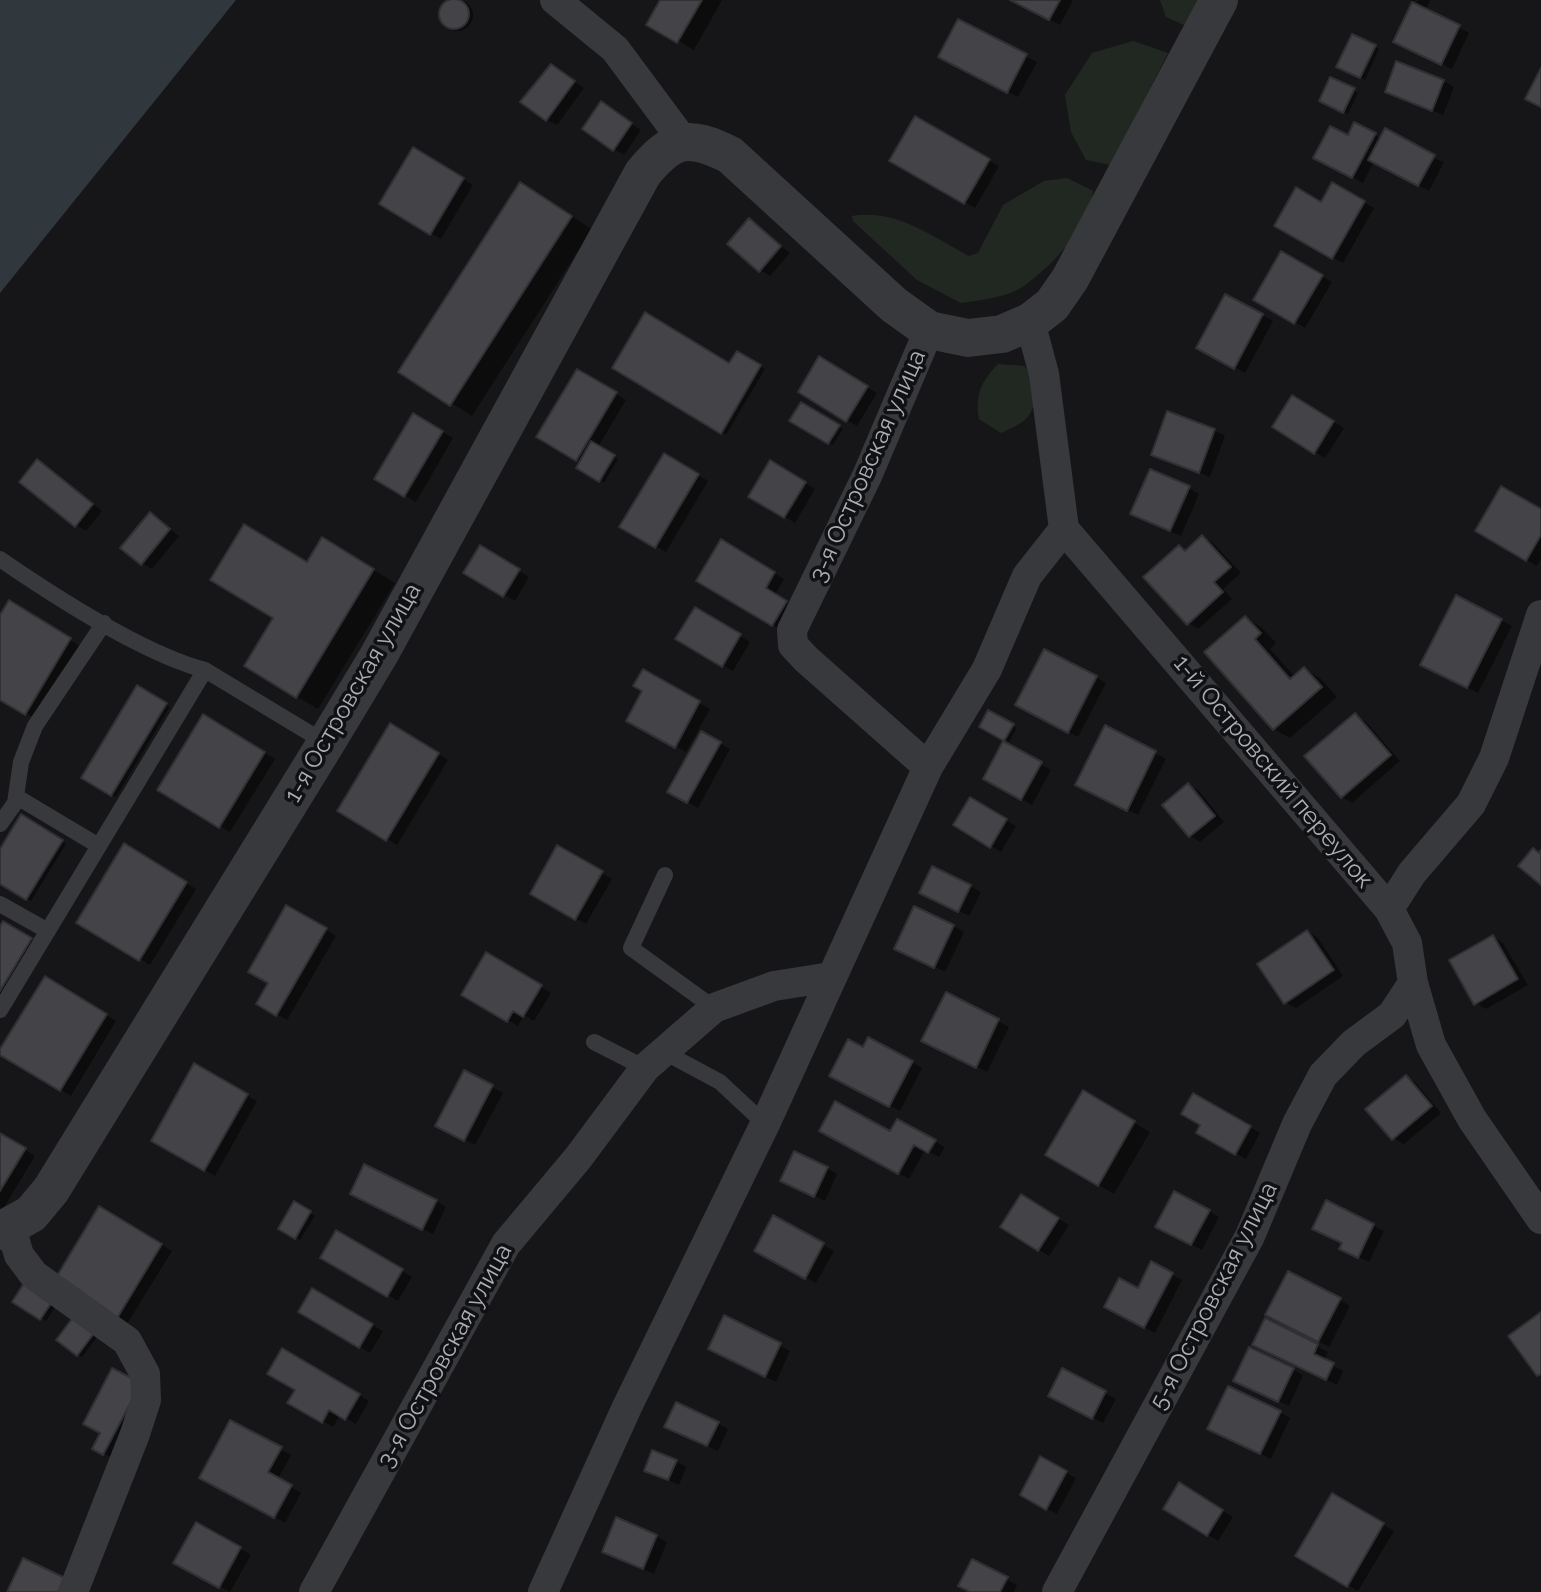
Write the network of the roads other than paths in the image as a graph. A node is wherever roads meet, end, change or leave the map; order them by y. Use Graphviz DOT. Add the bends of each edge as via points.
graph roads {
  1 [pos="555,0"];
  2 [pos="1219,0"];
  3 [pos="684,142"];
  4 [pos="1030,323"];
  5 [pos="929,330"];
  6 [pos="1064,529"];
  7 [pos="0,559"];
  8 [pos="1541,615"];
  9 [pos="104,623"];
  10 [pos="205,670"];
  11 [pos="326,743"];
  12 [pos="928,767"];
  13 [pos="17,797"];
  14 [pos="0,824"];
  15 [pos="99,846"];
  16 [pos="665,875"];
  17 [pos="0,904"];
  18 [pos="1389,909"];
  19 [pos="48,931"];
  20 [pos="831,978"];
  21 [pos="1413,983"];
  22 [pos="714,1008"];
  23 [pos="0,1010"];
  24 [pos="594,1042"];
  25 [pos="655,1060"];
  26 [pos="765,1124"];
  27 [pos="1541,1219"];
  28 [pos="5,1229"];
  29 [pos="73,1592"];
  30 [pos="314,1592"];
  31 [pos="543,1592"];
  32 [pos="1058,1592"];
  1 -- 3 [label="street" via="615,49"];
  2 -- 4 [label="street, 3-я Островская улица" via="1070,279 1052,305"];
  3 -- 5 [label="street" via="704,142 730,155 894,305"];
  3 -- 11 [label="street, 1-я Островская улица" via="662,150 643,173 379,655"];
  4 -- 5 [label="street, 3-я Островская улица" via="1002,334 968,338"];
  4 -- 6 [label="street" via="1044,374"];
  5 -- 12 [label="street, 3-я Островская улица" via="867,476 792,629 793,645 806,659"];
  6 -- 12 [label="street" via="1027,576 987,669"];
  6 -- 18 [label="street, 1-й Островский переулок"];
  7 -- 9 [label="lane"];
  8 -- 18 [label="street" via="1494,758 1471,804 1412,873"];
  9 -- 10 [label="lane" via="178,662"];
  9 -- 13 [label="lane" via="35,726 21,762"];
  10 -- 11 [label="lane"];
  10 -- 15 [label="lane"];
  11 -- 28 [label="street, 1-я Островская улица" via="77,1149 31,1214"];
  12 -- 20 [label="street"];
  13 -- 14 [label="lane"];
  13 -- 15 [label="lane"];
  15 -- 19 [label="lane"];
  16 -- 22 [label="lane" via="631,948"];
  17 -- 19 [label="lane"];
  18 -- 21 [label="street, 1-й Островский переулок" via="1407,943"];
  19 -- 23 [label="lane"];
  20 -- 22 [label="street, 3-я Островская улица" via="774,986"];
  20 -- 26 [label="street"];
  21 -- 27 [label="street, 1-й Островский переулок" via="1437,1055 1472,1119"];
  21 -- 32 [label="street, 5-я Островская улица" via="1392,1015 1354,1043 1323,1075 1250,1236"];
  22 -- 25 [label="street, 3-я Островская улица"];
  24 -- 25 [label="lane"];
  25 -- 26 [label="lane" via="720,1082"];
  25 -- 30 [label="street, 3-я Островская улица" via="506,1244"];
  26 -- 31 [label="street"];
  28 -- 29 [label="street" via="34,1275 127,1342 145,1374 146,1401 139,1423"];
}
